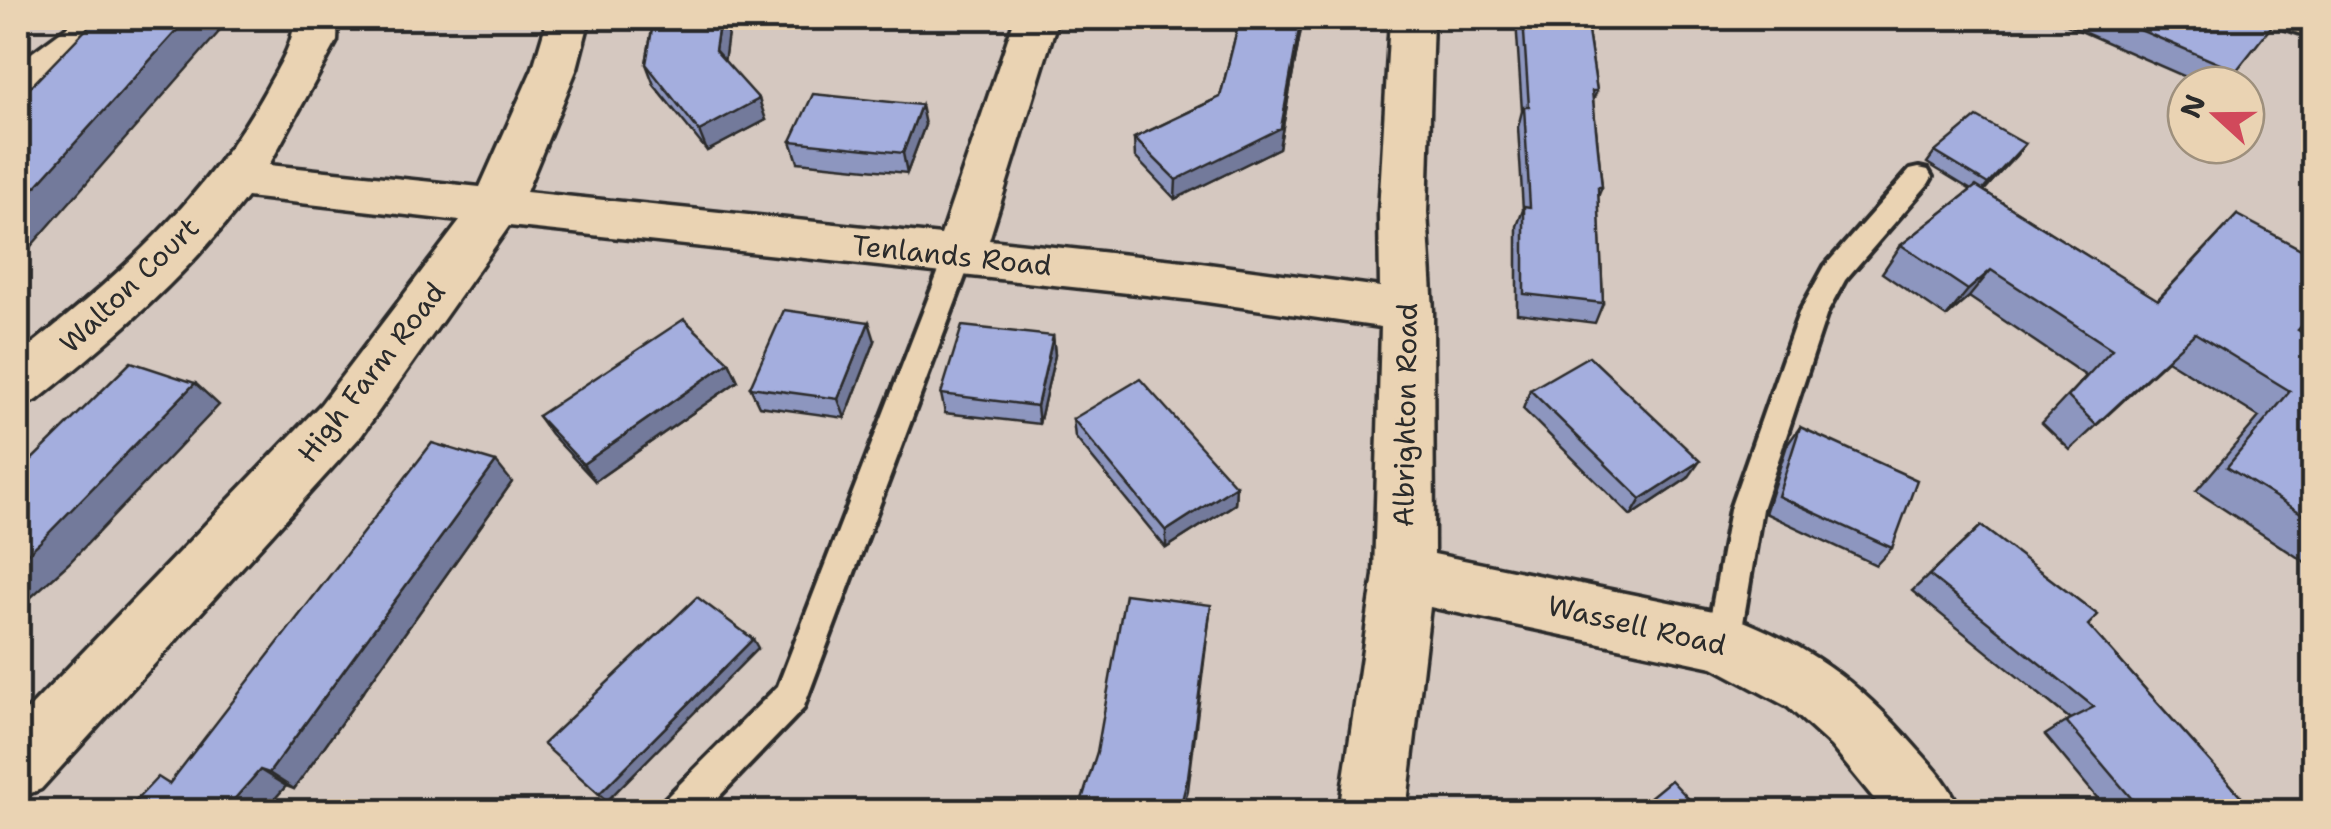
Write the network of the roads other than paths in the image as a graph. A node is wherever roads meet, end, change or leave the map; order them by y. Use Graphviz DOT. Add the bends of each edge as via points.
graph roads {
  1 [pos="107,18"];
  2 [pos="318,18"];
  3 [pos="569,18"];
  4 [pos="1037,18"];
  5 [pos="1412,18"];
  6 [pos="2298,18"];
  7 [pos="2314,24"];
  8 [pos="18,85"];
  9 [pos="1919,176"];
  10 [pos="235,179"];
  11 [pos="495,208"];
  12 [pos="959,255"];
  13 [pos="1408,310"];
  14 [pos="18,384"];
  15 [pos="1404,575"];
  16 [pos="1723,640"];
  17 [pos="18,766"];
  18 [pos="678,812"];
  19 [pos="1372,812"];
  20 [pos="1928,812"];
  1 -- 8 [label="street"];
  2 -- 10 [label="street, Walton Court" via="315,41"];
  3 -- 11 [label="street, High Farm Road" via="555,68"];
  4 -- 12 [label="street"];
  5 -- 13 [label="street, Albrighton Road" via="1404,212"];
  6 -- 7 [label="street"];
  9 -- 16 [label="lane" via="1835,273 1814,313 1746,509"];
  10 -- 11 [label="street"];
  10 -- 14 [label="street, Walton Court" via="161,261"];
  11 -- 12 [label="street, Tenlands Road"];
  11 -- 17 [label="street, High Farm Road" via="341,420"];
  12 -- 13 [label="street, Tenlands Road"];
  12 -- 18 [label="lane" via="790,697"];
  13 -- 15 [label="street, Albrighton Road"];
  15 -- 16 [label="street, Wassell Road"];
  15 -- 19 [label="street, Albrighton Road"];
  16 -- 20 [label="street, Wassell Road" via="1810,686 1854,724"];
}
